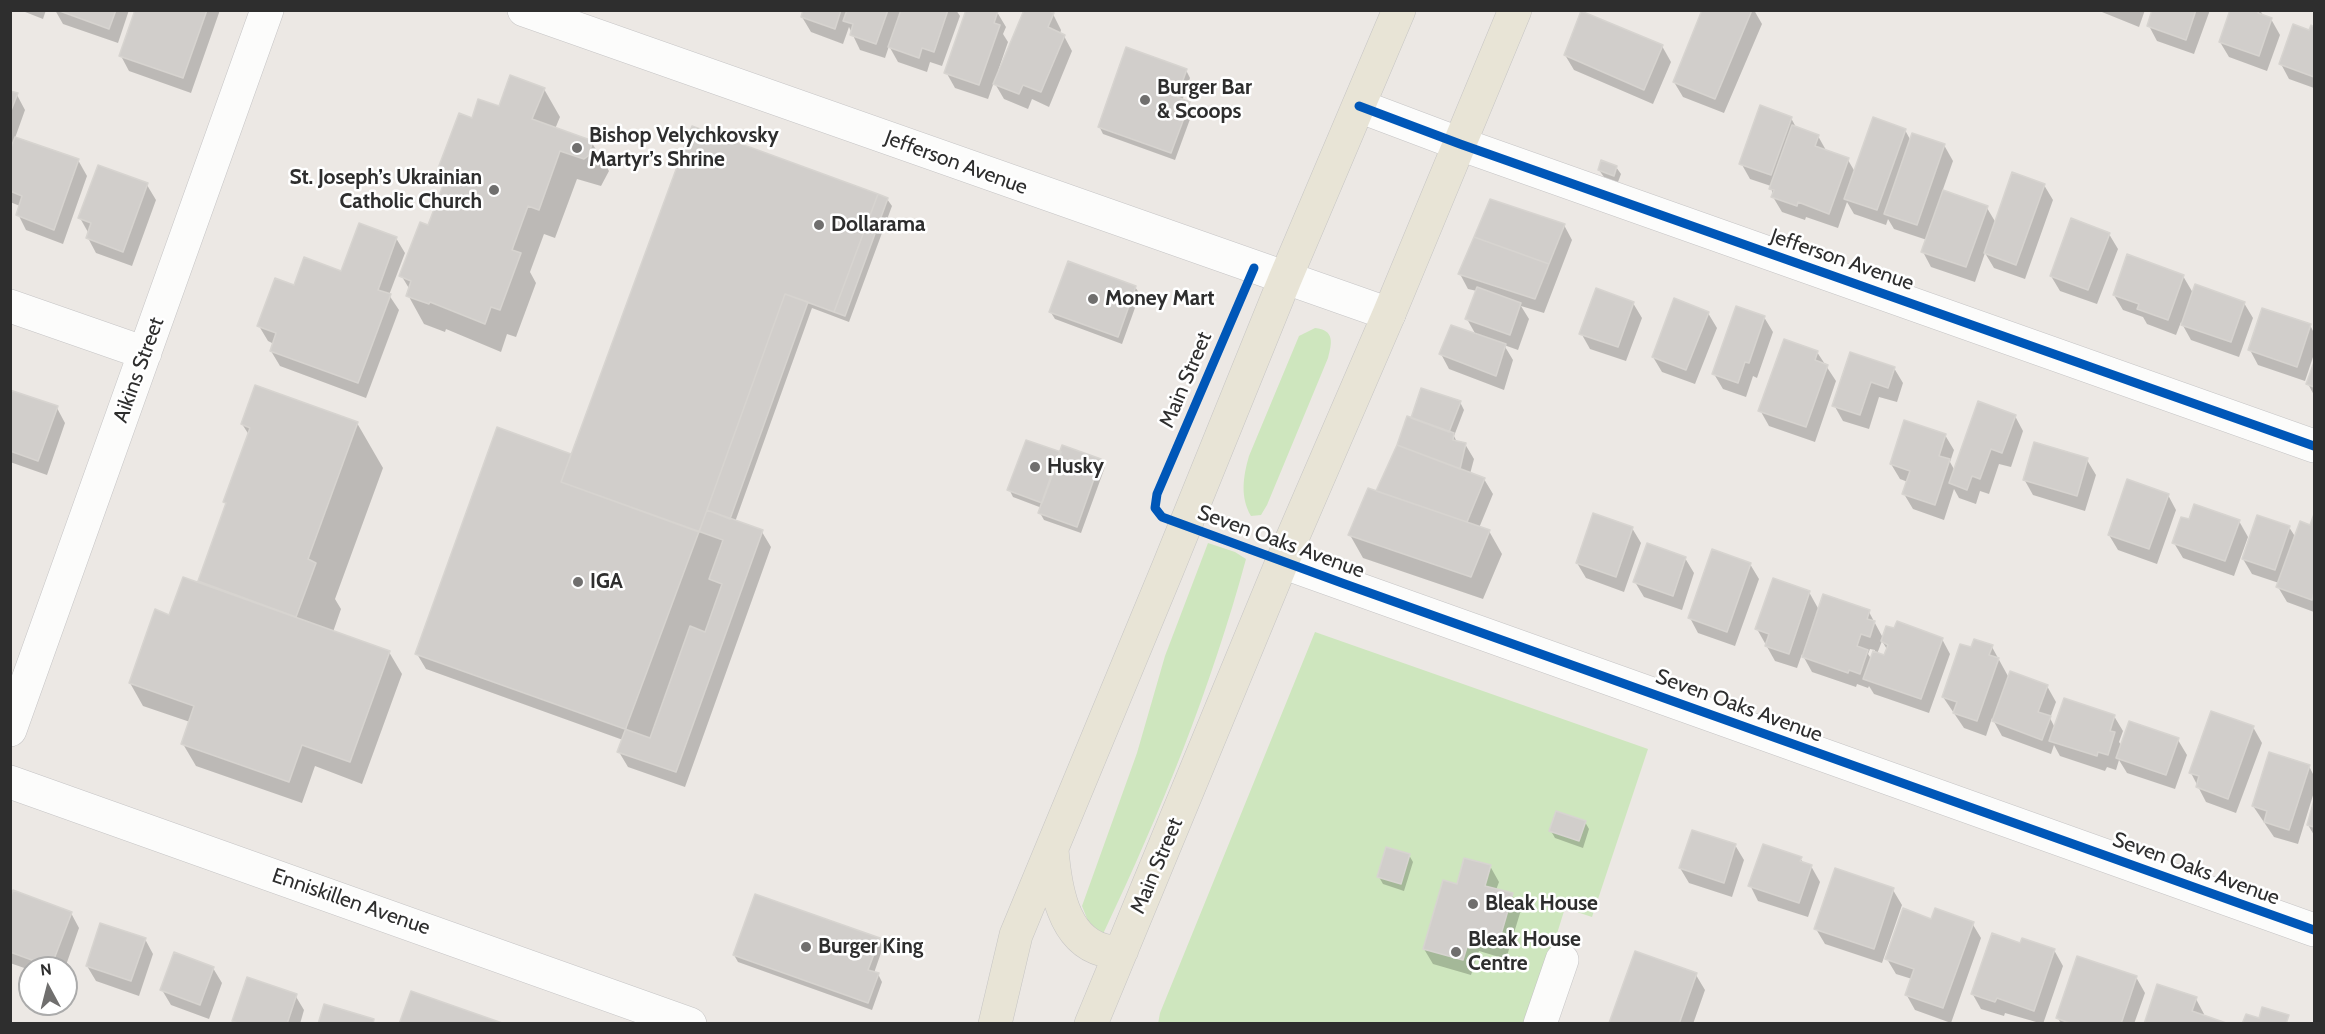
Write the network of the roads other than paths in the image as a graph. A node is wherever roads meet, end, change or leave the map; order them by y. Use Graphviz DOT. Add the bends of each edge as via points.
graph roads {
  1 [pos="267,10"];
  2 [pos="524,10"];
  3 [pos="1399,10"];
  4 [pos="1515,10"];
  5 [pos="1359,106"];
  6 [pos="1460,144"];
  7 [pos="1285,279"];
  8 [pos="10,306"];
  9 [pos="1389,314"];
  10 [pos="145,353"];
  11 [pos="2314,446"];
  12 [pos="1282,561"];
  13 [pos="10,730"];
  14 [pos="10,782"];
  15 [pos="1052,850"];
  16 [pos="2314,930"];
  17 [pos="1122,950"];
  18 [pos="1562,960"];
  19 [pos="690,1023"];
  20 [pos="995,1023"];
  21 [pos="1091,1023"];
  22 [pos="1540,1023"];
  1 -- 10 [label="street, Aikins Street"];
  2 -- 7 [label="street, Jefferson Avenue"];
  3 -- 5 [label="main road"];
  4 -- 6 [label="main road, Main Street"];
  5 -- 6 [label="street, Jefferson Avenue"];
  5 -- 7 [label="main road"];
  6 -- 9 [label="main road, Main Street"];
  6 -- 11 [label="street, Jefferson Avenue"];
  7 -- 9 [label="street, Jefferson Avenue"];
  7 -- 15 [label="main road"];
  8 -- 10 [label="street"];
  9 -- 12 [label="main road, Main Street"];
  10 -- 13 [label="street, Aikins Street"];
  12 -- 16 [label="street, Seven Oaks Avenue"];
  12 -- 17 [label="main road, Main Street"];
  14 -- 19 [label="street, Enniskillen Avenue"];
  15 -- 17 [label="main road" via="1055,884 1064,912 1078,934 1105,951"];
  15 -- 20 [label="main road" via="1016,935"];
  17 -- 21 [label="main road, Main Street"];
  18 -- 22 [label="street"];
}
